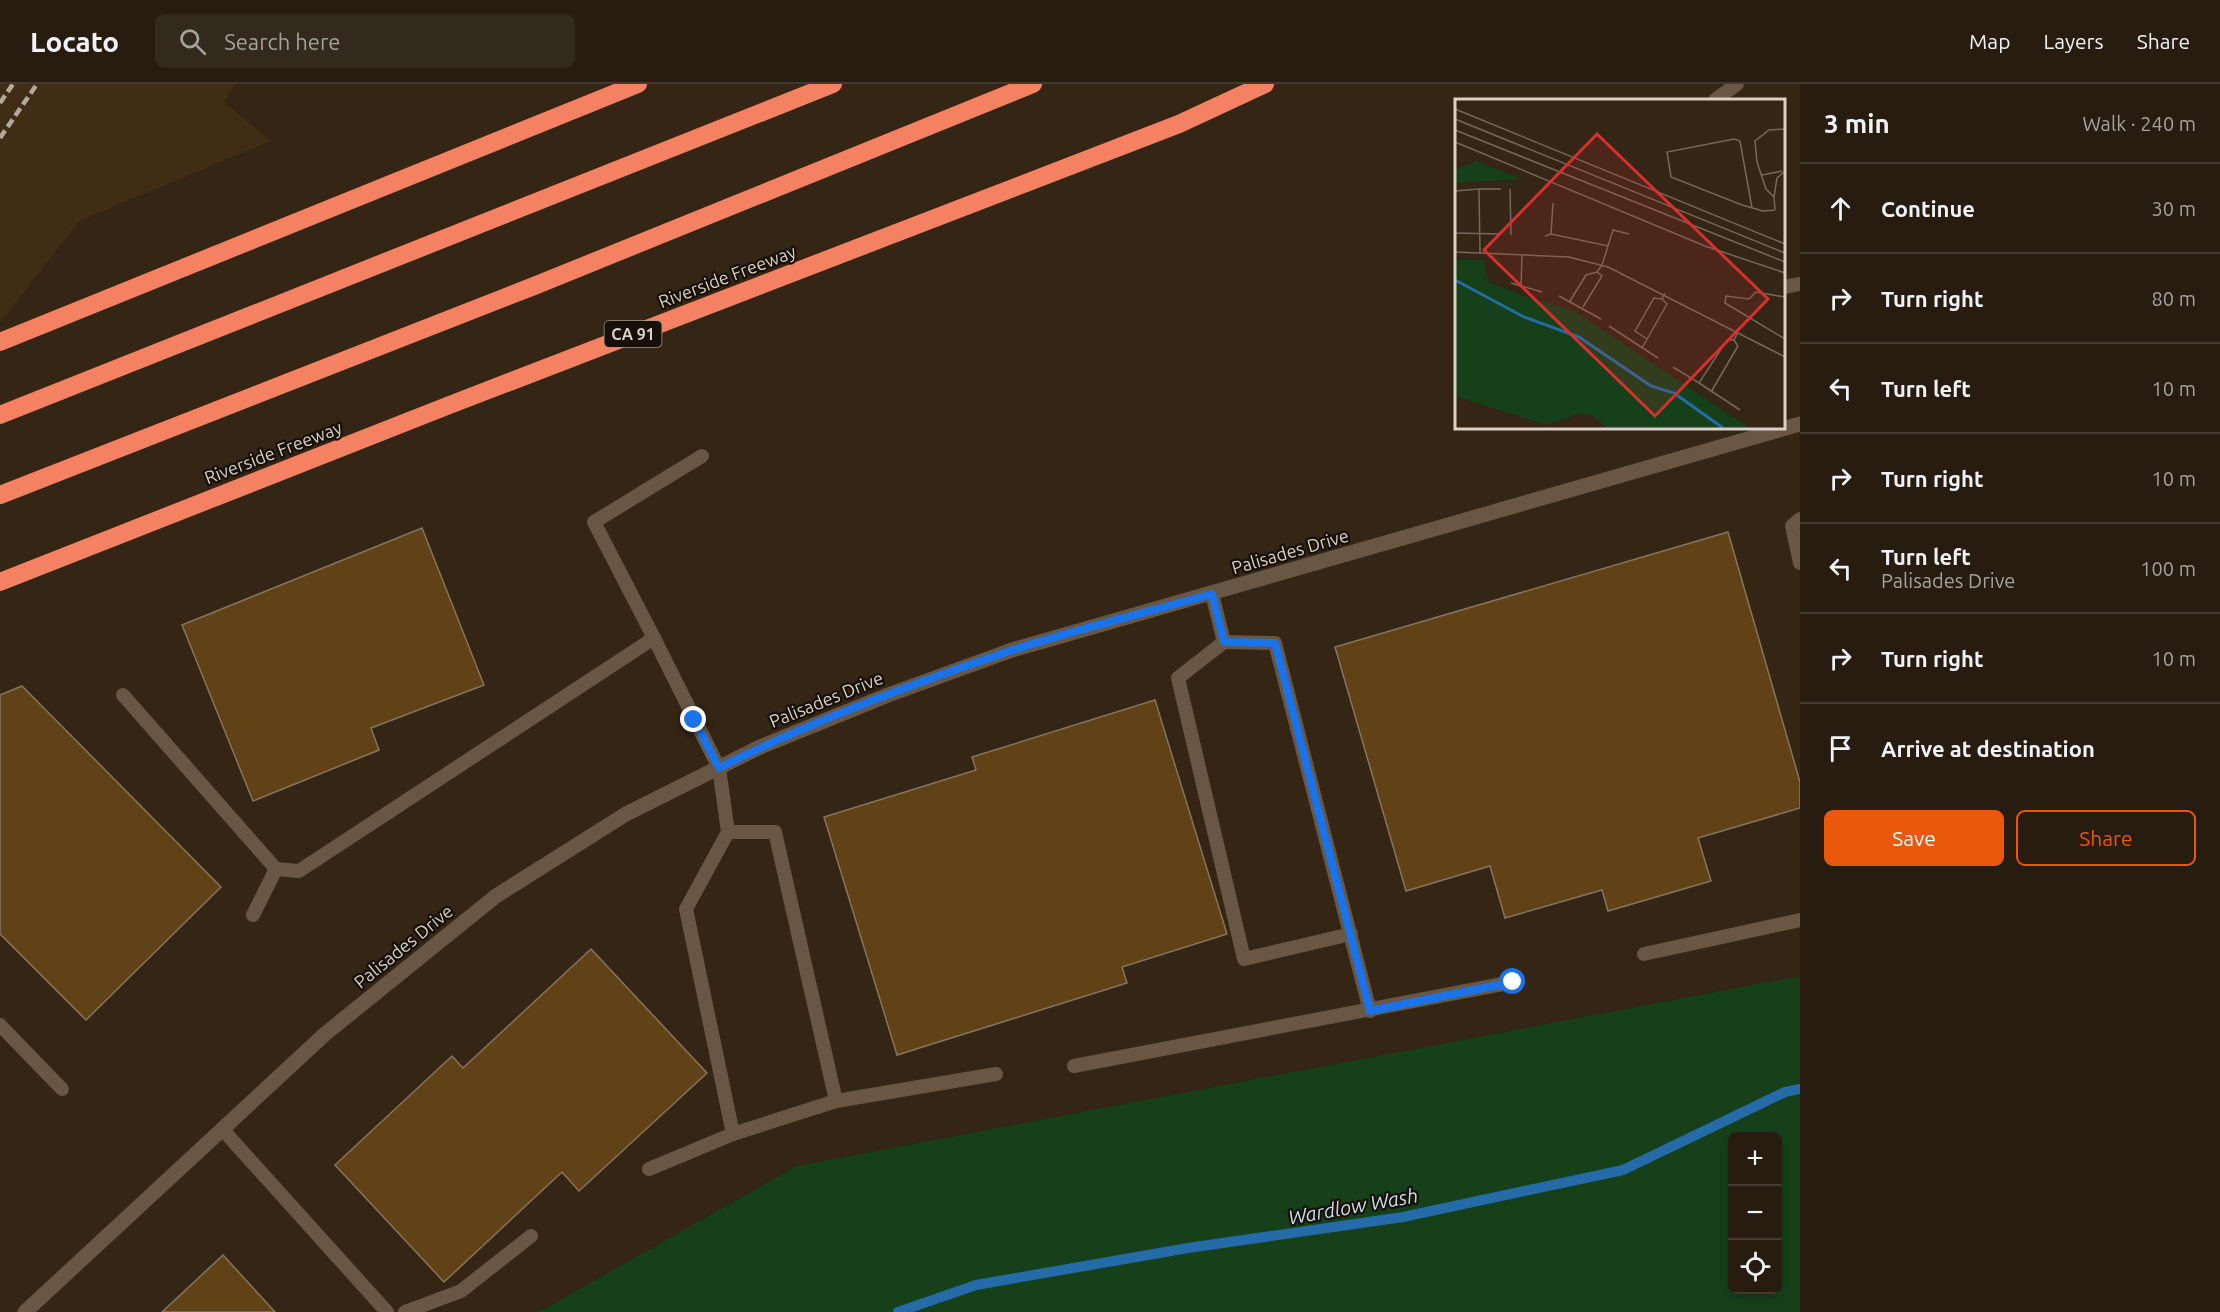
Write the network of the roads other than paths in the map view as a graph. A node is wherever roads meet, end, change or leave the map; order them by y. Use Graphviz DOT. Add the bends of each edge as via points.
graph roads {
  1 [pos="638,84"];
  2 [pos="833,84"];
  3 [pos="1033,84"];
  4 [pos="1265,84"];
  5 [pos="1737,84"];
  6 [pos="1716,99"];
  7 [pos="1800,284"];
  8 [pos="1785,287"];
  9 [pos="0,342"];
  10 [pos="0,415"];
  11 [pos="1800,424"];
  12 [pos="1785,428"];
  13 [pos="1783,429"];
  14 [pos="702,456"];
  15 [pos="0,495"];
  16 [pos="1800,519"];
  17 [pos="1800,563"];
  18 [pos="0,582"];
  19 [pos="1212,594"];
  20 [pos="654,638"];
  21 [pos="1224,642"];
  22 [pos="123,695"];
  23 [pos="719,768"];
  24 [pos="728,832"];
  25 [pos="276,869"];
  26 [pos="253,915"];
  27 [pos="1800,920"];
  28 [pos="1351,934"];
  29 [pos="1644,954"];
  30 [pos="1513,982"];
  31 [pos="1370,1011"];
  32 [pos="0,1025"];
  33 [pos="1074,1066"];
  34 [pos="996,1074"];
  35 [pos="62,1089"];
  36 [pos="836,1101"];
  37 [pos="223,1130"];
  38 [pos="733,1134"];
  39 [pos="649,1169"];
  40 [pos="531,1236"];
  41 [pos="26,1312"];
  42 [pos="387,1312"];
  43 [pos="405,1312"];
  1 -- 9 [label="highway"];
  2 -- 10 [label="highway"];
  3 -- 15 [label="highway" via="534,286"];
  4 -- 18 [label="highway, Riverside Freeway / CA 91" via="1179,124"];
  5 -- 6 [label="lane"];
  7 -- 8 [label="lane"];
  11 -- 12 [label="street, Palisades Drive"];
  13 -- 19 [label="street, Palisades Drive"];
  14 -- 20 [label="lane" via="594,522"];
  16 -- 17 [label="lane" via="1792,526"];
  19 -- 21 [label="lane"];
  19 -- 23 [label="street, Palisades Drive" via="1012,650 888,694"];
  20 -- 23 [label="lane"];
  20 -- 25 [label="lane" via="299,871"];
  21 -- 28 [label="lane" via="1275,643"];
  21 -- 28 [label="lane" via="1178,678 1244,959"];
  22 -- 25 [label="lane"];
  23 -- 24 [label="lane"];
  23 -- 37 [label="street, Palisades Drive" via="626,814 496,896 324,1034"];
  24 -- 36 [label="lane" via="775,832"];
  24 -- 38 [label="lane" via="686,909"];
  25 -- 26 [label="lane"];
  27 -- 29 [label="lane"];
  28 -- 31 [label="lane"];
  30 -- 31 [label="lane"];
  31 -- 33 [label="lane"];
  32 -- 35 [label="lane"];
  34 -- 36 [label="lane"];
  36 -- 38 [label="lane"];
  37 -- 41 [label="street, Palisades Drive"];
  37 -- 42 [label="lane"];
  38 -- 39 [label="lane"];
  40 -- 43 [label="lane" via="461,1291"];
}
